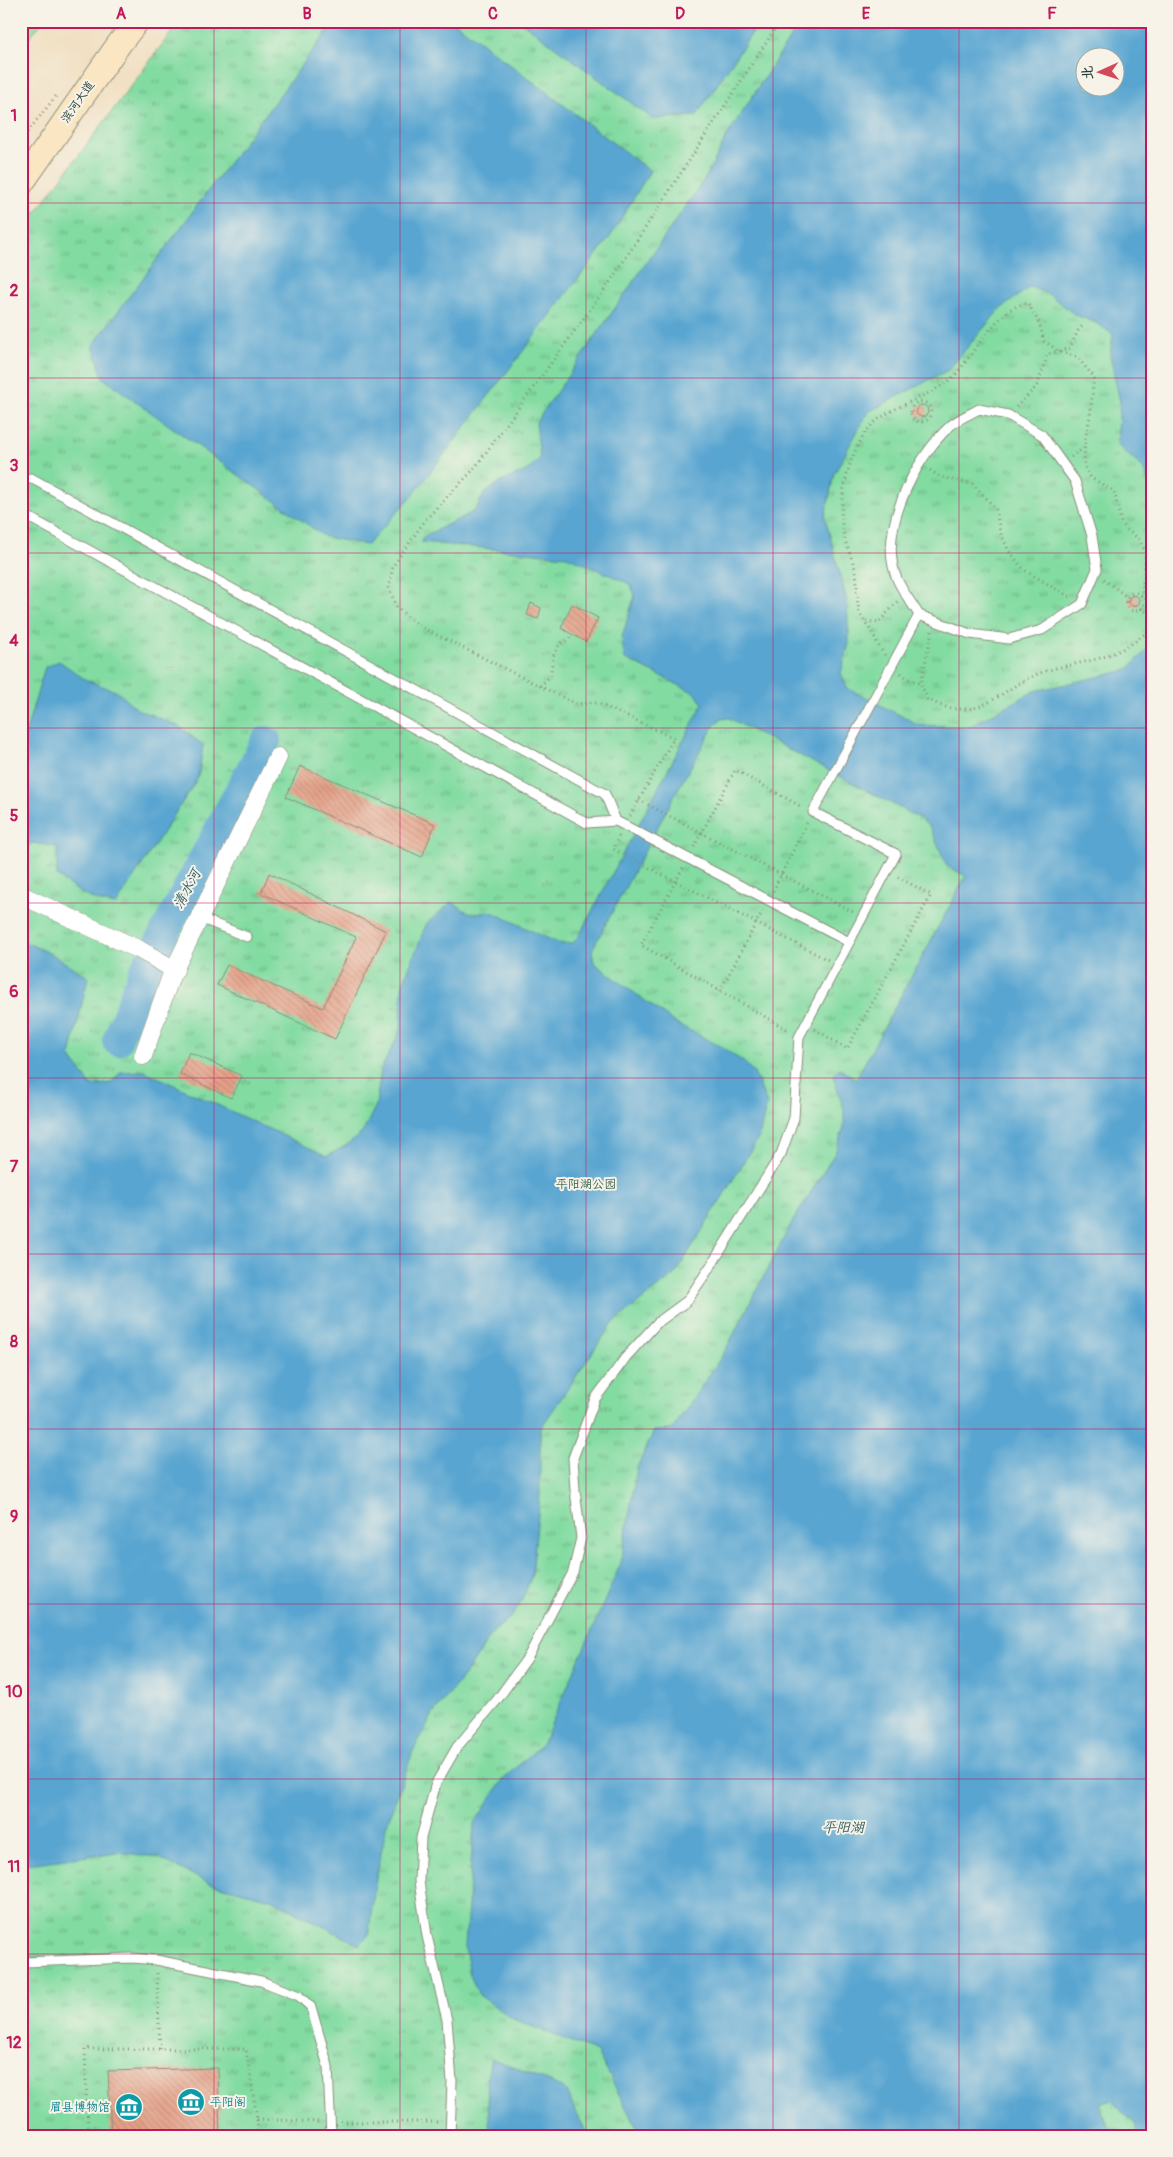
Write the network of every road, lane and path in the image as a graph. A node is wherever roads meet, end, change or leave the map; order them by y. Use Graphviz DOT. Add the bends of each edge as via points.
graph roads {
  1 [pos="137,21"];
  2 [pos="780,21"];
  3 [pos="21,184"];
  4 [pos="1084,324"];
  5 [pos="1060,352"];
  6 [pos="913,403"];
  7 [pos="1008,415"];
  8 [pos="919,463"];
  9 [pos="21,482"];
  10 [pos="21,513"];
  11 [pos="1096,572"];
  12 [pos="905,592"];
  13 [pos="1127,597"];
  14 [pos="1142,597"];
  15 [pos="1082,604"];
  16 [pos="1141,608"];
  17 [pos="919,615"];
  18 [pos="1152,616"];
  19 [pos="935,620"];
  20 [pos="865,621"];
  21 [pos="1152,628"];
  22 [pos="574,636"];
  23 [pos="893,664"];
  24 [pos="921,683"];
  25 [pos="540,686"];
  26 [pos="278,757"];
  27 [pos="639,800"];
  28 [pos="813,812"];
  29 [pos="616,821"];
  30 [pos="625,825"];
  31 [pos="701,833"];
  32 [pos="688,858"];
  33 [pos="886,871"];
  34 [pos="676,881"];
  35 [pos="21,895"];
  36 [pos="862,917"];
  37 [pos="200,918"];
  38 [pos="247,937"];
  39 [pos="849,942"];
  40 [pos="837,965"];
  41 [pos="174,970"];
  42 [pos="806,1024"];
  43 [pos="799,1037"];
  44 [pos="143,1056"];
  45 [pos="156,1960"];
  46 [pos="21,1964"];
  47 [pos="160,2050"];
  48 [pos="257,2119"];
  49 [pos="330,2122"];
  50 [pos="450,2122"];
  51 [pos="88,2136"];
  52 [pos="257,2136"];
  53 [pos="331,2136"];
  54 [pos="450,2136"];
  1 -- 3 [label="main road, 滨河大道"];
  2 -- 25 [label="path" via="608,285 474,469 426,519 393,566 389,588 397,608 421,627"];
  4 -- 5 [label="path" via="1070,348"];
  5 -- 6 [label="path" via="1044,341 1028,303 1020,304 999,320 953,377"];
  5 -- 7 [label="path" via="1048,354 1037,386"];
  5 -- 14 [label="path" via="1077,357 1094,378 1090,418 1084,439 1084,466 1091,478 1114,491 1121,522 1138,538 1146,552"];
  6 -- 6 [label="path" via="928,405 931,414 928,419 916,420 911,411"];
  6 -- 20 [label="path" via="895,409 870,426 857,446 845,483 842,524 855,569 860,613"];
  7 -- 8 [label="lane" via="980,409 950,426"];
  7 -- 11 [label="lane" via="1042,435 1075,482 1092,536"];
  8 -- 12 [label="lane" via="896,517 890,544 896,578"];
  8 -- 15 [label="path" via="940,477 972,484 996,510 1000,532 1009,551 1024,570"];
  9 -- 29 [label="lane" via="31,478 605,794"];
  10 -- 29 [label="lane" via="587,823"];
  11 -- 13 [label="path"];
  11 -- 15 [label="lane"];
  12 -- 17 [label="lane"];
  12 -- 20 [label="path" via="878,623"];
  13 -- 14 [label="path" via="1134,593"];
  13 -- 16 [label="path" via="1128,608 1136,611"];
  14 -- 16 [label="path" via="1144,603"];
  15 -- 19 [label="lane" via="1042,630 1009,639 970,634"];
  16 -- 18 [label="path"];
  17 -- 19 [label="lane"];
  17 -- 23 [label="lane"];
  19 -- 24 [label="path"];
  20 -- 23 [label="path" via="878,646"];
  21 -- 24 [label="path" via="1133,643 1106,657 1058,666 968,709 944,708 927,698"];
  22 -- 25 [label="path" via="554,652 550,676"];
  23 -- 24 [label="path" via="908,679"];
  23 -- 28 [label="lane"];
  25 -- 27 [label="path" via="576,704 597,703 674,738"];
  26 -- 37 [label="street"];
  27 -- 30 [label="path"];
  27 -- 31 [label="path"];
  28 -- 31 [label="path" via="735,770"];
  28 -- 33 [label="lane" via="896,854"];
  29 -- 30 [label="lane"];
  30 -- 32 [label="lane"];
  30 -- 34 [label="path" via="613,848"];
  31 -- 32 [label="path"];
  31 -- 36 [label="path"];
  32 -- 34 [label="path"];
  32 -- 39 [label="lane"];
  33 -- 36 [label="lane"];
  33 -- 42 [label="path" via="932,895 847,1049"];
  34 -- 40 [label="path"];
  34 -- 43 [label="path" via="641,945"];
  35 -- 41 [label="street" via="140,950"];
  36 -- 39 [label="lane"];
  37 -- 38 [label="lane"];
  37 -- 41 [label="street"];
  39 -- 40 [label="lane"];
  40 -- 42 [label="lane"];
  41 -- 44 [label="street"];
  42 -- 43 [label="lane"];
  43 -- 50 [label="lane" via="794,1118 781,1154 687,1301 657,1323 626,1357 595,1399 573,1458 581,1538 573,1572 528,1657 497,1700 456,1747 436,1783 421,1838 419,1881 427,1936 447,2020 452,2081"];
  45 -- 46 [label="lane" via="133,1958"];
  45 -- 47 [label="path"];
  45 -- 49 [label="lane" via="261,1980 299,1996 311,2006 328,2066"];
  47 -- 48 [label="path" via="246,2049"];
  47 -- 51 [label="path" via="85,2049"];
  48 -- 49 [label="path"];
  48 -- 52 [label="path"];
  49 -- 50 [label="path"];
  49 -- 53 [label="lane"];
  50 -- 54 [label="lane"];
}
